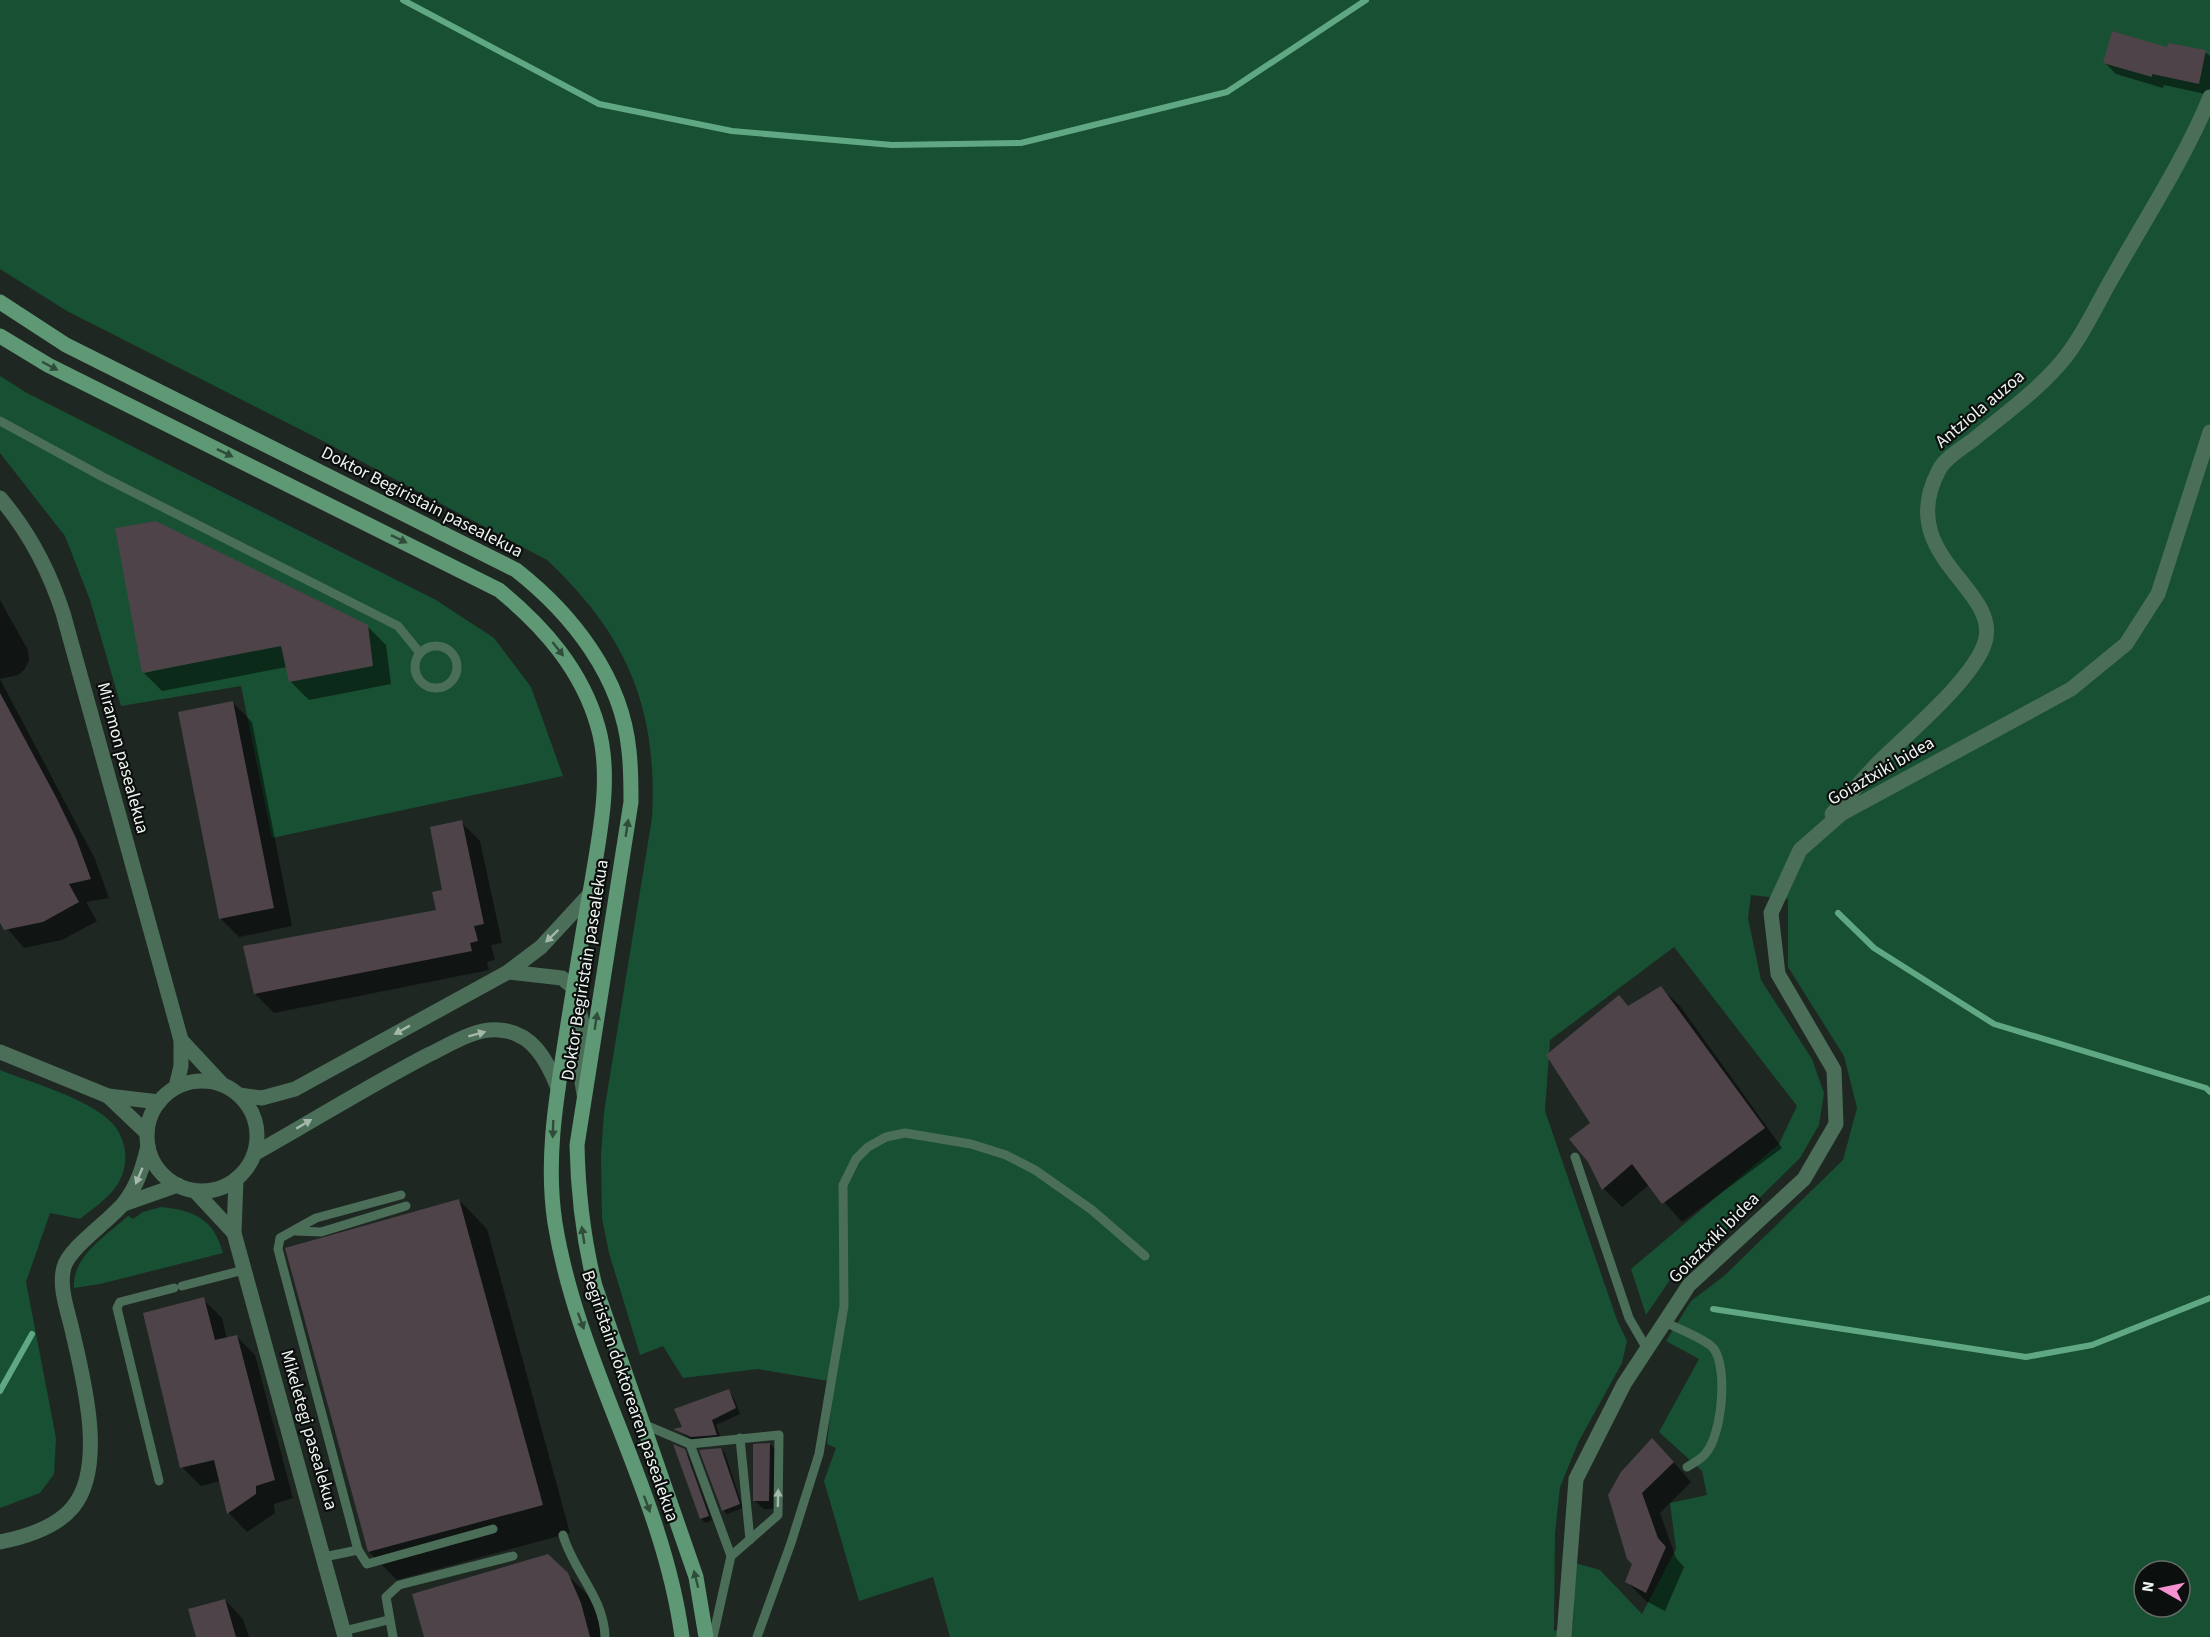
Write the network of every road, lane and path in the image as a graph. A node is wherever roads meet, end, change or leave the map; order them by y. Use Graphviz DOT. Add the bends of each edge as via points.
graph roads {
  1 [pos="2210,97"];
  2 [pos="0,302"];
  3 [pos="0,336"];
  4 [pos="0,421"];
  5 [pos="2210,432"];
  6 [pos="0,498"];
  7 [pos="420,653"];
  8 [pos="1800,850"];
  9 [pos="589,895"];
  10 [pos="508,972"];
  11 [pos="574,988"];
  12 [pos="181,1040"];
  13 [pos="0,1052"];
  14 [pos="222,1084"];
  15 [pos="176,1088"];
  16 [pos="558,1088"];
  17 [pos="239,1095"];
  18 [pos="108,1096"];
  19 [pos="584,1097"];
  20 [pos="159,1102"];
  21 [pos="148,1139"];
  22 [pos="254,1154"];
  23 [pos="1575,1157"];
  24 [pos="236,1179"];
  25 [pos="178,1185"];
  26 [pos="195,1191"];
  27 [pos="401,1195"];
  28 [pos="124,1204"];
  29 [pos="406,1206"];
  30 [pos="296,1231"];
  31 [pos="234,1233"];
  32 [pos="1145,1256"];
  33 [pos="244,1270"];
  34 [pos="1665,1322"];
  35 [pos="1647,1349"];
  36 [pos="643,1424"];
  37 [pos="740,1438"];
  38 [pos="690,1444"];
  39 [pos="1687,1467"];
  40 [pos="159,1481"];
  41 [pos="493,1529"];
  42 [pos="563,1535"];
  43 [pos="750,1540"];
  44 [pos="0,1542"];
  45 [pos="358,1550"];
  46 [pos="513,1556"];
  47 [pos="731,1556"];
  48 [pos="324,1557"];
  49 [pos="388,1620"];
  50 [pos="345,1634"];
  51 [pos="393,1637"];
  52 [pos="605,1637"];
  53 [pos="682,1637"];
  54 [pos="706,1637"];
  55 [pos="713,1637"];
  56 [pos="757,1637"];
  57 [pos="1564,1637"];
  1 -- 8 [label="street, Antziola auzoa" via="2060,364 1940,468 1931,489 1927,512 1930,535 1986,622 1986,641 1976,662"];
  19 -- 2 [label="main road, Doktor Begiristain pasealekua, one-way" via="631,802 629,748 616,699 591,649 558,606 516,570 66,345"];
  3 -- 9 [label="main road, Doktor Begiristain pasealekua, one-way" via="48,365 475,577 499,590 540,626 579,678 599,729 605,793"];
  4 -- 7 [label="lane" via="398,626"];
  5 -- 8 [label="street, Goiaztxiki bidea" via="2158,594 2126,644 2071,689 1841,814"];
  6 -- 12 [label="street, Miramon pasealekua" via="41,555 53,584"];
  7 -- 7 [label="lane" via="415,673 423,685 437,689 450,684 457,671 451,652 431,646"];
  8 -- 34 [label="street, Goiaztxiki bidea" via="1771,913 1778,974 1834,1071 1836,1124 1804,1179 1689,1285"];
  9 -- 10 [label="street, one-way" via="541,946"];
  9 -- 11 [label="main road, Doktor Begiristain pasealekua"];
  10 -- 11 [label="street, Doktor Begiristain pasealekua" via="562,978"];
  10 -- 17 [label="street, one-way" via="295,1089 262,1098"];
  11 -- 16 [label="main road, Begiristain doktorearen pasealekua"];
  11 -- 19 [label="street, Doktor Begiristain pasealekua" via="582,1022 579,1064"];
  12 -- 14 [label="street, Miramon pasealekua"];
  12 -- 15 [label="street, Miramon pasealekua"];
  13 -- 18 [label="street"];
  14 -- 15 [label="street" via="199,1081"];
  14 -- 17 [label="street"];
  15 -- 20 [label="street"];
  22 -- 16 [label="street, one-way" via="405,1067 482,1032 501,1030 526,1040 539,1050"];
  16 -- 53 [label="main road, Begiristain doktorearen pasealekua, one-way" via="551,1172 555,1222 564,1263 664,1554 677,1598"];
  17 -- 22 [label="street" via="255,1122"];
  18 -- 20 [label="street"];
  18 -- 21 [label="street"];
  36 -- 19 [label="main road, Doktor Begiristain pasealekua, one-way" via="594,1286 584,1241 577,1145"];
  20 -- 21 [label="street" via="150,1117"];
  21 -- 25 [label="street" via="154,1162 164,1176"];
  21 -- 28 [label="street, one-way" via="140,1178"];
  22 -- 24 [label="street"];
  23 -- 35 [label="lane" via="1629,1318"];
  24 -- 26 [label="street" via="224,1186"];
  24 -- 31 [label="street, Mikeletegi pasealekua"];
  25 -- 26 [label="street"];
  25 -- 28 [label="street"];
  26 -- 31 [label="street, Mikeletegi pasealekua"];
  27 -- 30 [label="lane" via="316,1218"];
  28 -- 44 [label="street" via="64,1265 62,1283 83,1376 88,1426 90,1462 83,1490 72,1508 52,1524 22,1538"];
  29 -- 30 [label="lane" via="321,1232"];
  30 -- 45 [label="lane" via="280,1238 278,1249"];
  31 -- 33 [label="street, Mikeletegi pasealekua"];
  32 -- 56 [label="lane" via="1092,1210 1006,1155 905,1133 868,1147 856,1159 843,1185 844,1306 819,1454"];
  33 -- 40 [label="lane" via="120,1302 117,1308"];
  33 -- 48 [label="street, Mikeletegi pasealekua"];
  34 -- 35 [label="street, Goiaztxiki bidea"];
  34 -- 39 [label="lane" via="1713,1347 1721,1364 1717,1427 1707,1453"];
  35 -- 57 [label="street, Goiaztxiki bidea" via="1624,1384 1575,1479"];
  36 -- 38 [label="lane"];
  54 -- 36 [label="main road, Doktor Begiristain pasealekua, one-way" via="696,1577"];
  37 -- 38 [label="lane"];
  37 -- 43 [label="lane"];
  43 -- 37 [label="lane, one-way" via="778,1515 779,1435"];
  38 -- 47 [label="lane"];
  41 -- 45 [label="lane" via="366,1564"];
  42 -- 52 [label="lane" via="567,1550 593,1590"];
  43 -- 47 [label="lane"];
  45 -- 48 [label="lane"];
  46 -- 49 [label="lane" via="399,1585 386,1597"];
  47 -- 55 [label="lane"];
  48 -- 50 [label="street, Mikeletegi pasealekua"];
  49 -- 50 [label="lane"];
  49 -- 51 [label="lane"];
}
